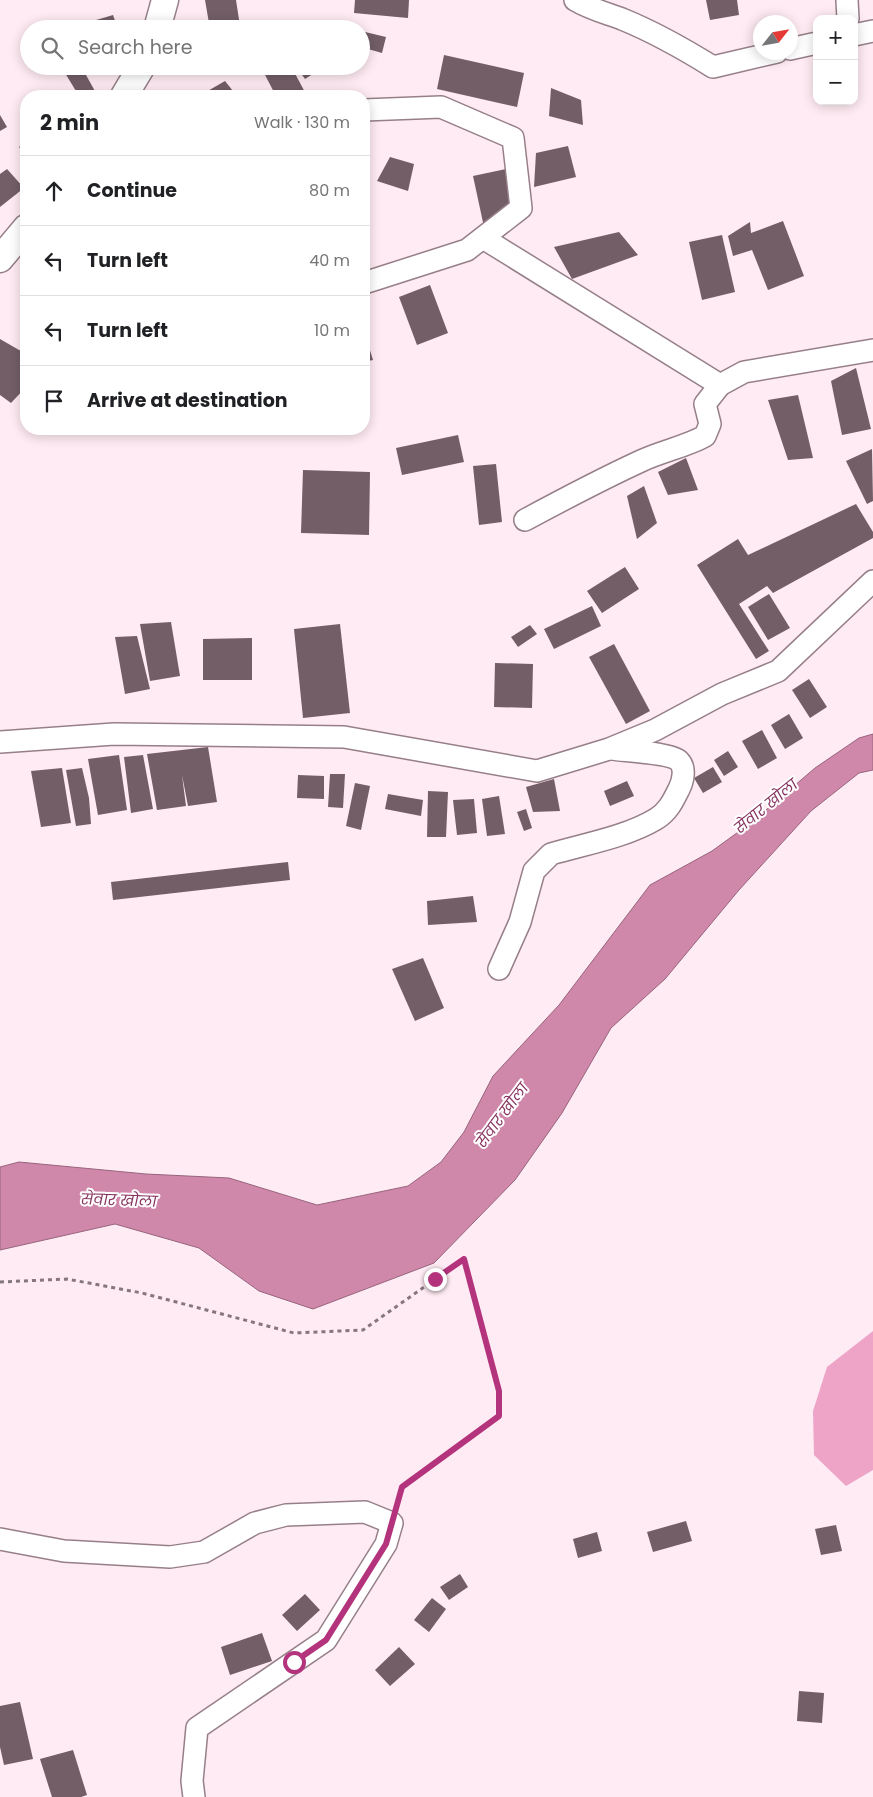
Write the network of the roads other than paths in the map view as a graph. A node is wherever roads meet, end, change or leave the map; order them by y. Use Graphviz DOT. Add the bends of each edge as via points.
graph roads {
  1 [pos="165,0"];
  2 [pos="575,0"];
  3 [pos="847,0"];
  4 [pos="848,15"];
  5 [pos="159,20"];
  6 [pos="873,31"];
  7 [pos="858,34"];
  8 [pos="813,45"];
  9 [pos="798,48"];
  10 [pos="753,58"];
  11 [pos="137,75"];
  12 [pos="128,90"];
  13 [pos="370,110"];
  14 [pos="20,235"];
  15 [pos="483,238"];
  16 [pos="0,259"];
  17 [pos="370,281"];
  18 [pos="873,350"];
  19 [pos="720,385"];
  20 [pos="525,520"];
  21 [pos="873,582"];
  22 [pos="0,742"];
  23 [pos="609,749"];
  24 [pos="499,969"];
  25 [pos="0,1539"];
  26 [pos="194,1797"];
  1 -- 5 [label="street"];
  2 -- 10 [label="street" via="681,48 713,67"];
  3 -- 4 [label="street"];
  6 -- 7 [label="street"];
  8 -- 9 [label="street"];
  11 -- 12 [label="street"];
  13 -- 15 [label="street" via="441,107 513,138 522,208"];
  14 -- 16 [label="street"];
  15 -- 17 [label="street" via="467,250"];
  15 -- 19 [label="street"];
  18 -- 19 [label="street" via="744,372"];
  19 -- 20 [label="street" via="705,404 710,424 705,436 691,444 644,459"];
  21 -- 23 [label="street" via="778,672 722,694 655,730"];
  22 -- 23 [label="street" via="114,734 344,737 537,771"];
  23 -- 24 [label="street" via="674,758 680,761 683,782 671,806 657,818 630,831 551,854 541,862 534,870 520,922"];
  25 -- 26 [label="street" via="64,1551 170,1557 204,1552 256,1523 286,1515 365,1512 392,1523 386,1544 326,1640 197,1728 192,1781"];
}
